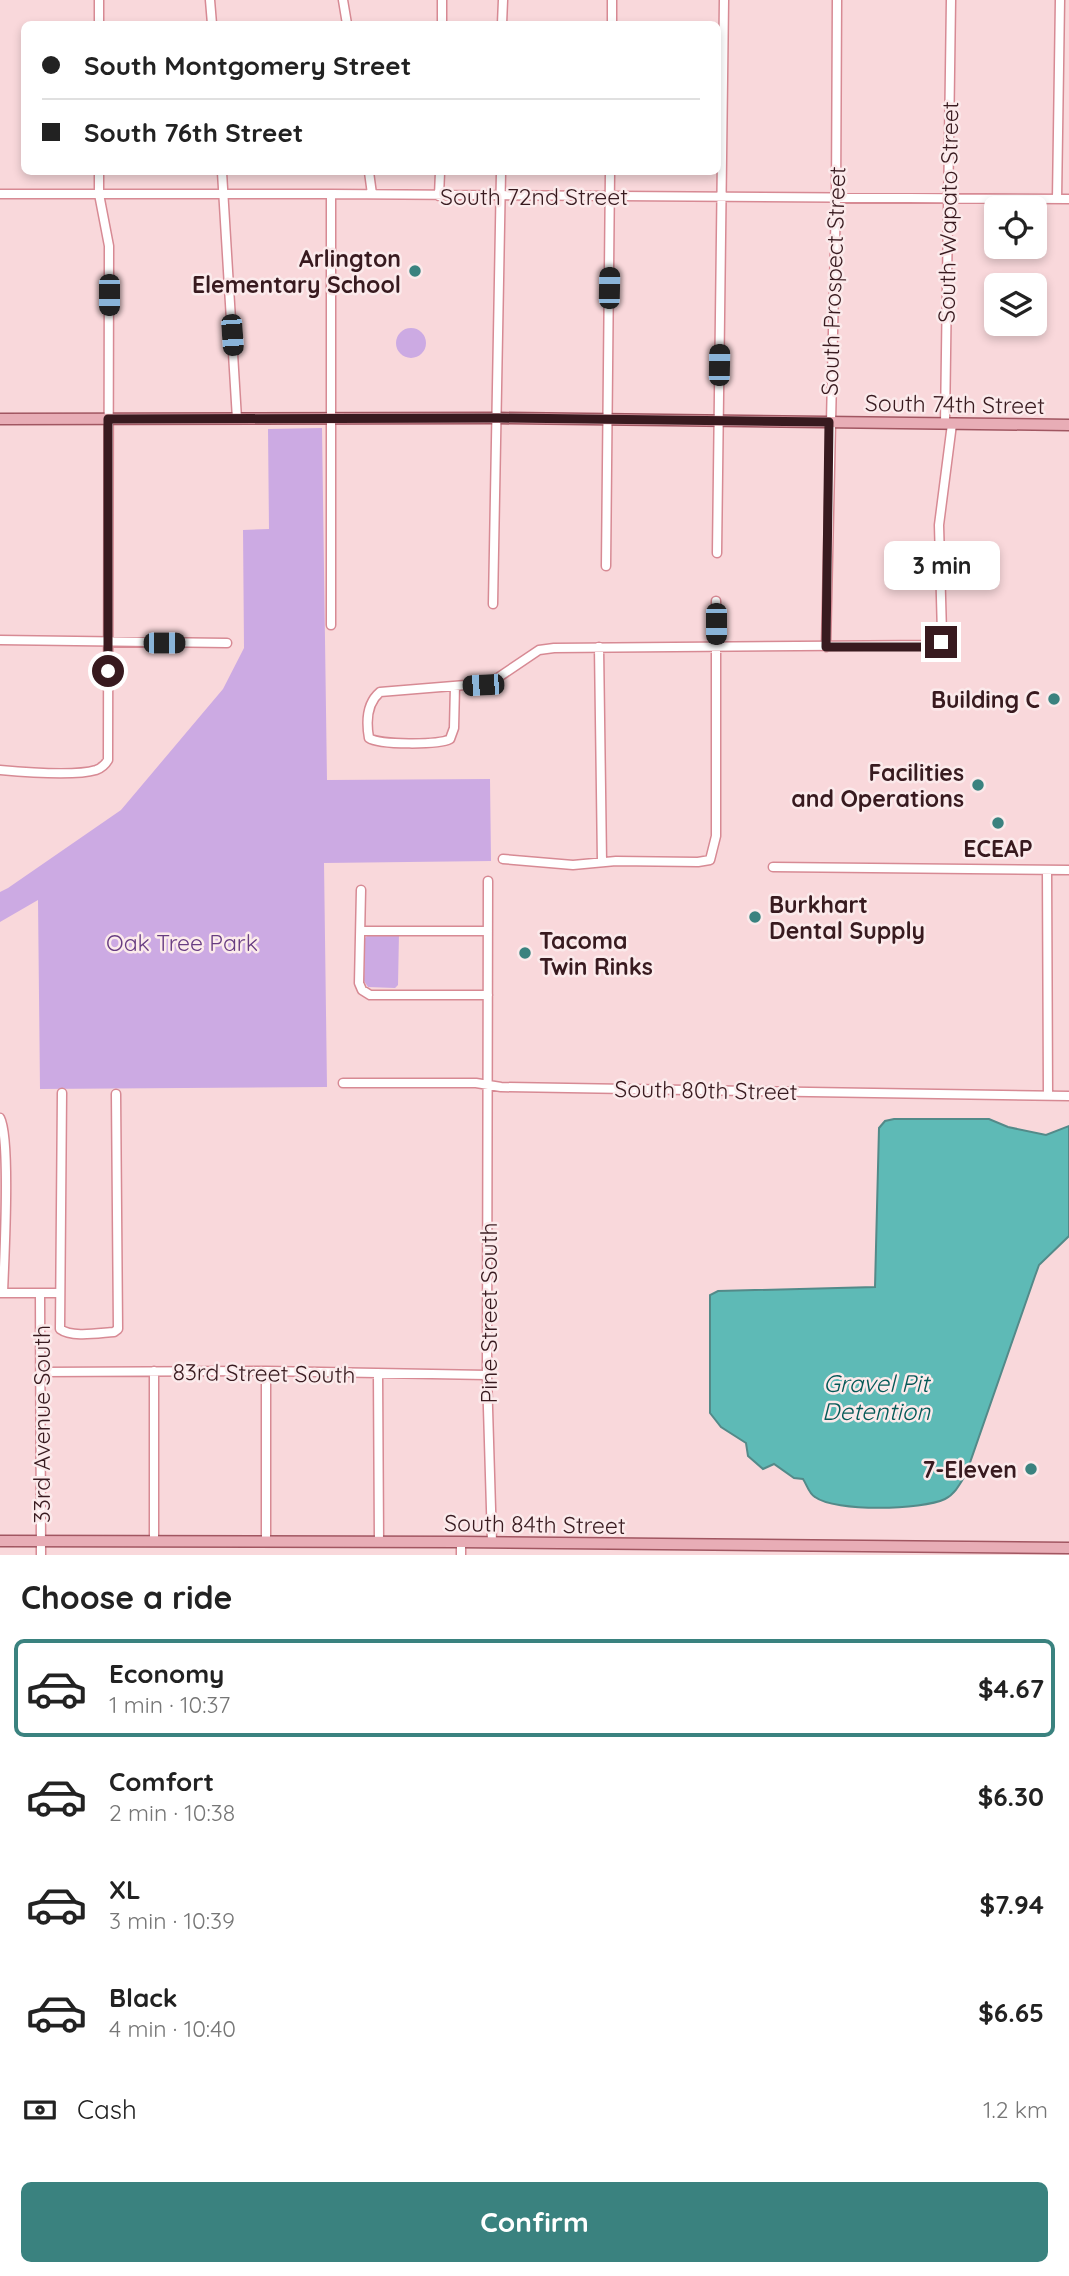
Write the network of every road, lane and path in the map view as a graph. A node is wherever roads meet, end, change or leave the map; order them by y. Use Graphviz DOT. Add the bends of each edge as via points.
graph roads {
  1 [pos="99,0"];
  2 [pos="210,0"];
  3 [pos="343,0"];
  4 [pos="442,0"];
  5 [pos="503,0"];
  6 [pos="612,0"];
  7 [pos="724,0"];
  8 [pos="837,0"];
  9 [pos="951,0"];
  10 [pos="1060,0"];
  11 [pos="99,21"];
  12 [pos="212,21"];
  13 [pos="346,21"];
  14 [pos="442,21"];
  15 [pos="502,21"];
  16 [pos="612,21"];
  17 [pos="99,175"];
  18 [pos="222,175"];
  19 [pos="369,175"];
  20 [pos="440,175"];
  21 [pos="501,175"];
  22 [pos="610,175"];
  23 [pos="0,194"];
  24 [pos="99,194"];
  25 [pos="331,194"];
  26 [pos="372,194"];
  27 [pos="223,195"];
  28 [pos="439,196"];
  29 [pos="501,196"];
  30 [pos="610,197"];
  31 [pos="721,197"];
  32 [pos="836,198"];
  33 [pos="948,198"];
  34 [pos="1057,199"];
  35 [pos="1069,199"];
  36 [pos="331,418"];
  37 [pos="498,418"];
  38 [pos="0,419"];
  39 [pos="108,419"];
  40 [pos="237,419"];
  41 [pos="608,420"];
  42 [pos="718,421"];
  43 [pos="829,422"];
  44 [pos="949,424"];
  45 [pos="1069,425"];
  46 [pos="717,554"];
  47 [pos="606,566"];
  48 [pos="716,601"];
  49 [pos="493,604"];
  50 [pos="331,625"];
  51 [pos="0,640"];
  52 [pos="108,643"];
  53 [pos="227,643"];
  54 [pos="716,646"];
  55 [pos="599,647"];
  56 [pos="826,647"];
  57 [pos="455,686"];
  58 [pos="0,770"];
  59 [pos="503,859"];
  60 [pos="602,862"];
  61 [pos="773,867"];
  62 [pos="1047,870"];
  63 [pos="1069,870"];
  64 [pos="488,881"];
  65 [pos="361,890"];
  66 [pos="488,930"];
  67 [pos="361,931"];
  68 [pos="488,995"];
  69 [pos="343,1083"];
  70 [pos="487,1085"];
  71 [pos="62,1093"];
  72 [pos="116,1094"];
  73 [pos="1048,1095"];
  74 [pos="1069,1096"];
  75 [pos="0,1119"];
  76 [pos="3,1168"];
  77 [pos="1,1293"];
  78 [pos="40,1293"];
  79 [pos="60,1293"];
  80 [pos="154,1371"];
  81 [pos="266,1371"];
  82 [pos="41,1372"];
  83 [pos="378,1374"];
  84 [pos="487,1375"];
  85 [pos="0,1541"];
  86 [pos="41,1541"];
  87 [pos="154,1541"];
  88 [pos="266,1542"];
  89 [pos="379,1542"];
  90 [pos="461,1542"];
  91 [pos="492,1542"];
  92 [pos="1069,1548"];
  93 [pos="41,1555"];
  94 [pos="461,1555"];
  1 -- 11 [label="street"];
  2 -- 12 [label="street"];
  3 -- 13 [label="street"];
  4 -- 14 [label="street"];
  5 -- 15 [label="street"];
  6 -- 16 [label="street"];
  7 -- 31 [label="street"];
  8 -- 32 [label="street, South Prospect Street"];
  9 -- 33 [label="street, South Wapato Street"];
  10 -- 34 [label="street"];
  17 -- 24 [label="street"];
  18 -- 27 [label="street"];
  19 -- 26 [label="street"];
  20 -- 28 [label="street"];
  21 -- 29 [label="street"];
  22 -- 30 [label="street"];
  23 -- 24 [label="street, South 72nd Street"];
  24 -- 27 [label="street, South 72nd Street"];
  24 -- 39 [label="street" via="109,246"];
  25 -- 26 [label="street, South 72nd Street"];
  25 -- 27 [label="street, South 72nd Street"];
  25 -- 36 [label="street"];
  26 -- 28 [label="street, South 72nd Street"];
  27 -- 40 [label="street"];
  28 -- 29 [label="street, South 72nd Street"];
  29 -- 30 [label="street, South 72nd Street"];
  29 -- 37 [label="street"];
  30 -- 31 [label="street, South 72nd Street"];
  30 -- 41 [label="street"];
  31 -- 32 [label="street, South 72nd Street"];
  31 -- 42 [label="street"];
  32 -- 33 [label="street, South 72nd Street"];
  32 -- 43 [label="street, South Prospect Street"];
  33 -- 34 [label="street, South 72nd Street"];
  33 -- 44 [label="street, South Wapato Street"];
  34 -- 35 [label="street, South 72nd Street"];
  36 -- 37 [label="main road, South 74th Street"];
  36 -- 40 [label="main road, South 74th Street"];
  36 -- 50 [label="street"];
  37 -- 41 [label="main road, South 74th Street"];
  37 -- 49 [label="street"];
  38 -- 39 [label="main road, South 74th Street"];
  39 -- 40 [label="main road, South 74th Street"];
  39 -- 52 [label="street"];
  41 -- 42 [label="main road, South 74th Street"];
  41 -- 47 [label="street"];
  42 -- 43 [label="main road, South 74th Street"];
  42 -- 46 [label="street"];
  43 -- 44 [label="main road, South 74th Street"];
  43 -- 56 [label="street, South Prospect Street"];
  44 -- 45 [label="main road, South 74th Street"];
  44 -- 56 [label="street, South Wapato Street" via="939,525 941,642 930,647"];
  48 -- 54 [label="street"];
  51 -- 52 [label="street"];
  52 -- 53 [label="street"];
  52 -- 58 [label="street" via="106,765 83,772"];
  54 -- 55 [label="street"];
  54 -- 56 [label="street"];
  54 -- 60 [label="street" via="713,855 706,861"];
  55 -- 57 [label="street" via="539,650 490,683"];
  55 -- 60 [label="street"];
  57 -- 57 [label="street" via="380,692 369,708 369,735 374,741 438,743 450,739"];
  59 -- 60 [label="street" via="573,865"];
  61 -- 62 [label="street"];
  62 -- 63 [label="street"];
  62 -- 73 [label="street"];
  64 -- 66 [label="street, Pine Street South"];
  65 -- 67 [label="street"];
  66 -- 67 [label="street"];
  66 -- 68 [label="street, Pine Street South"];
  67 -- 68 [label="street" via="359,984 370,995"];
  68 -- 70 [label="street, Pine Street South"];
  69 -- 70 [label="street, South 80th Street"];
  70 -- 73 [label="street, South 80th Street"];
  70 -- 84 [label="street, Pine Street South"];
  71 -- 79 [label="street, 33rd Avenue South"];
  72 -- 79 [label="street, 33rd Avenue South" via="118,1329 66,1333 61,1329"];
  73 -- 74 [label="street, South 80th Street"];
  75 -- 76 [label="street" via="4,1127"];
  76 -- 77 [label="street"];
  77 -- 78 [label="street"];
  78 -- 79 [label="street"];
  78 -- 82 [label="street, 33rd Avenue South"];
  80 -- 81 [label="street, 83rd Street South"];
  80 -- 82 [label="street, 83rd Street South"];
  80 -- 87 [label="street"];
  81 -- 83 [label="street, 83rd Street South"];
  81 -- 88 [label="street"];
  82 -- 86 [label="street, 33rd Avenue South"];
  83 -- 84 [label="street, 83rd Street South"];
  83 -- 89 [label="street"];
  84 -- 91 [label="street, Pine Street South"];
  85 -- 86 [label="main road, South 84th Street"];
  86 -- 87 [label="main road, South 84th Street"];
  86 -- 93 [label="street, 33rd Avenue South"];
  87 -- 88 [label="main road, South 84th Street"];
  88 -- 89 [label="main road, South 84th Street"];
  89 -- 90 [label="main road, South 84th Street"];
  90 -- 91 [label="main road, South 84th Street"];
  90 -- 94 [label="street"];
  91 -- 92 [label="main road, South 84th Street"];
}
